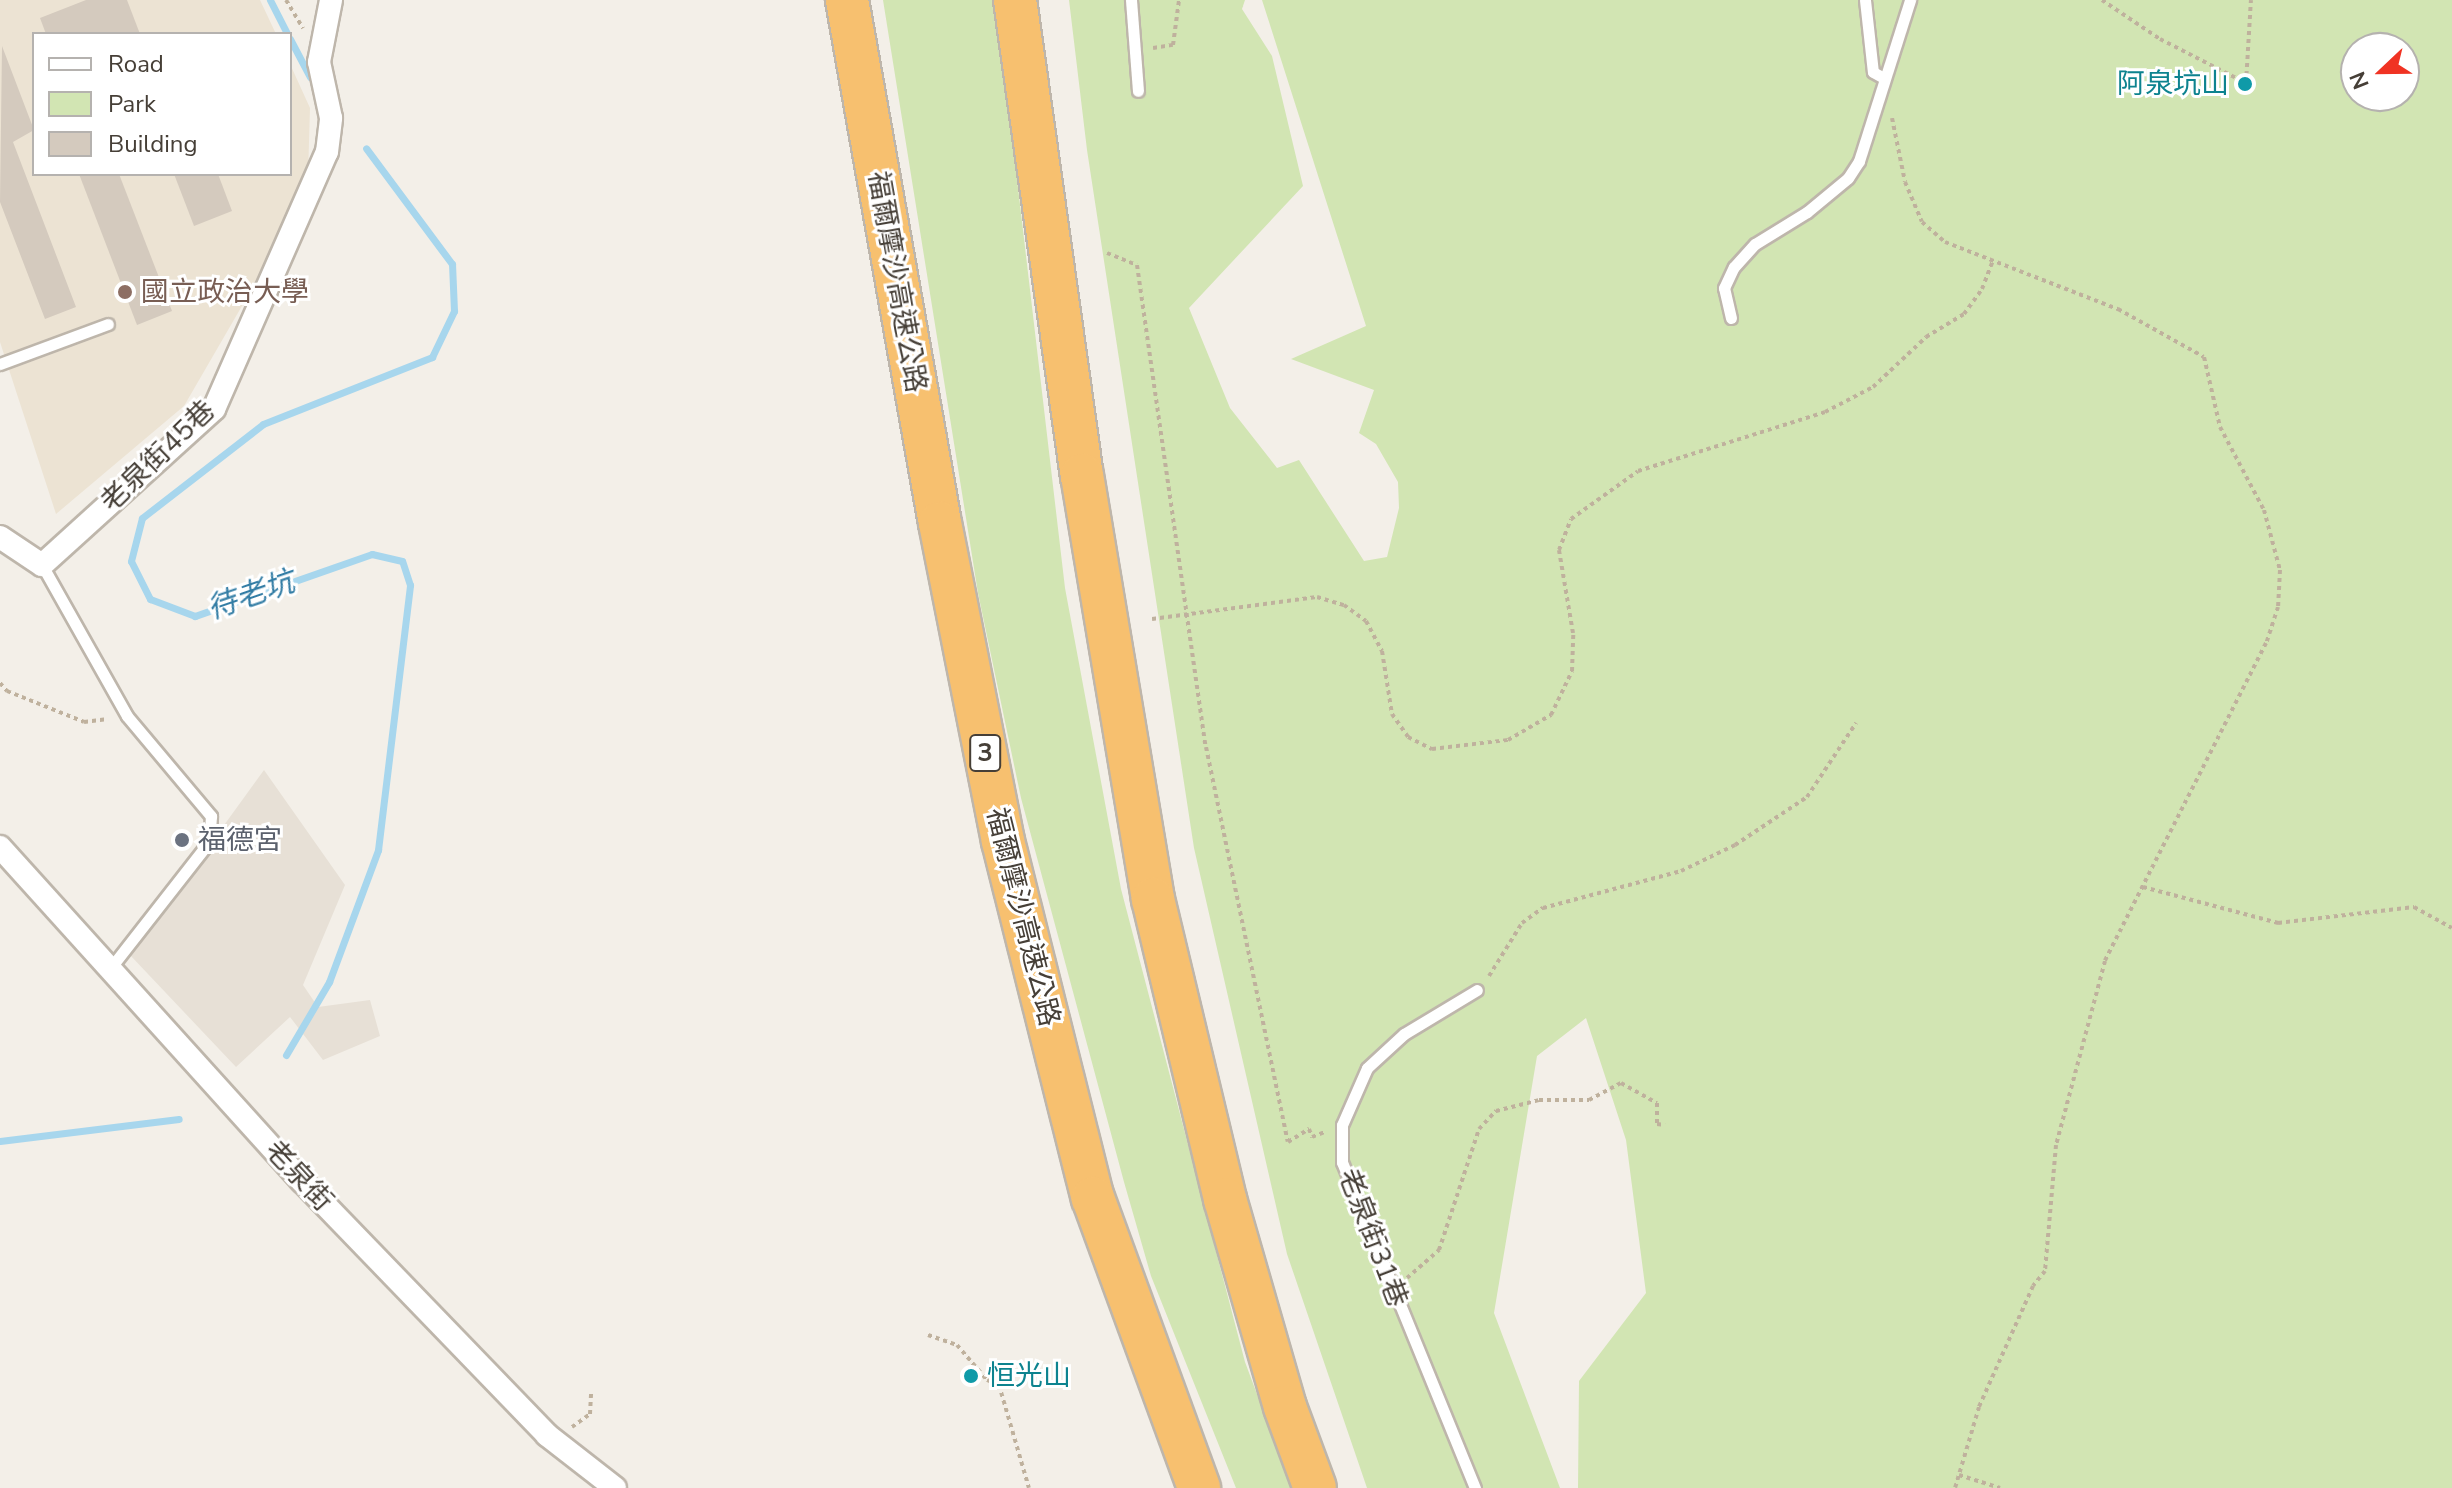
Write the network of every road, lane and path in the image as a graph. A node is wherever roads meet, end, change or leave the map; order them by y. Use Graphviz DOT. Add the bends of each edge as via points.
graph roads {
  1 [pos="331,0"];
  2 [pos="847,0"];
  3 [pos="1015,0"];
  4 [pos="1131,0"];
  5 [pos="1179,0"];
  6 [pos="1865,0"];
  7 [pos="1910,0"];
  8 [pos="2102,0"];
  9 [pos="2251,0"];
  10 [pos="1135,47"];
  11 [pos="1884,78"];
  12 [pos="1138,91"];
  13 [pos="1107,253"];
  14 [pos="1993,260"];
  15 [pos="1731,318"];
  16 [pos="108,324"];
  17 [pos="0,364"];
  18 [pos="0,537"];
  19 [pos="42,565"];
  20 [pos="1186,615"];
  21 [pos="1152,619"];
  22 [pos="0,683"];
  23 [pos="127,716"];
  24 [pos="1856,723"];
  25 [pos="0,847"];
  26 [pos="2143,887"];
  27 [pos="2452,928"];
  28 [pos="112,966"];
  29 [pos="1477,990"];
  30 [pos="1342,1125"];
  31 [pos="1665,1125"];
  32 [pos="1395,1296"];
  33 [pos="928,1335"];
  34 [pos="591,1393"];
  35 [pos="560,1446"];
  36 [pos="1959,1475"];
  37 [pos="615,1488"];
  38 [pos="1029,1488"];
  39 [pos="1199,1488"];
  40 [pos="1315,1488"];
  41 [pos="1475,1488"];
  42 [pos="1955,1488"];
  43 [pos="2000,1488"];
  1 -- 19 [label="street, 老泉街45巷" via="319,62 331,118 327,152 214,409"];
  2 -- 39 [label="highway, 福爾摩沙高速公路 / 3" via="1003,841 1093,1198"];
  3 -- 40 [label="highway" via="1082,475 1153,899 1225,1199 1285,1407"];
  4 -- 10 [label="lane"];
  5 -- 10 [label="path" via="1173,45"];
  6 -- 11 [label="lane" via="1873,72"];
  7 -- 11 [label="lane"];
  8 -- 9 [label="path" via="2160,39 2246,83"];
  10 -- 12 [label="lane"];
  11 -- 14 [label="path" via="1905,182 1922,222 1945,242"];
  11 -- 15 [label="lane" via="1859,161 1848,178 1755,244 1734,267 1724,288"];
  13 -- 20 [label="path" via="1137,265"];
  14 -- 20 [label="path" via="1982,289 1964,314 1926,337 1873,387 1825,412 1638,471 1571,519 1559,550 1573,633 1572,671 1551,715 1508,740 1432,749 1408,737 1392,714 1382,651 1366,621 1344,605 1317,597"];
  14 -- 26 [label="path" via="2118,309 2204,357 2220,427 2276,538 2278,607 2266,643"];
  16 -- 17 [label="lane"];
  18 -- 19 [label="street"];
  19 -- 23 [label="lane"];
  20 -- 21 [label="path"];
  20 -- 30 [label="path" via="1206,747 1288,1142 1309,1129 1312,1137"];
  22 -- 23 [label="path" via="7,691 84,722"];
  23 -- 28 [label="lane" via="211,816 209,842"];
  24 -- 29 [label="path" via="1807,797 1735,845 1681,871 1543,908 1522,923 1501,962"];
  25 -- 28 [label="street, 老泉街"];
  26 -- 27 [label="path" via="2278,923 2414,907"];
  26 -- 36 [label="path" via="2105,961 2056,1145 2045,1271 1989,1382"];
  28 -- 35 [label="street, 老泉街" via="302,1181"];
  29 -- 30 [label="lane, 老泉街31巷" via="1404,1034 1367,1068"];
  30 -- 32 [label="lane, 老泉街31巷" via="1347,1179"];
  31 -- 32 [label="path" via="1657,1124 1657,1103 1621,1083 1589,1100 1539,1100 1496,1111 1479,1129 1439,1250 1416,1266"];
  32 -- 41 [label="lane, 老泉街31巷"];
  33 -- 38 [label="path" via="957,1345 987,1380 999,1385"];
  34 -- 35 [label="path" via="590,1414 573,1425"];
  35 -- 37 [label="street, 老泉街"];
  36 -- 42 [label="path"];
  36 -- 43 [label="path"];
}
